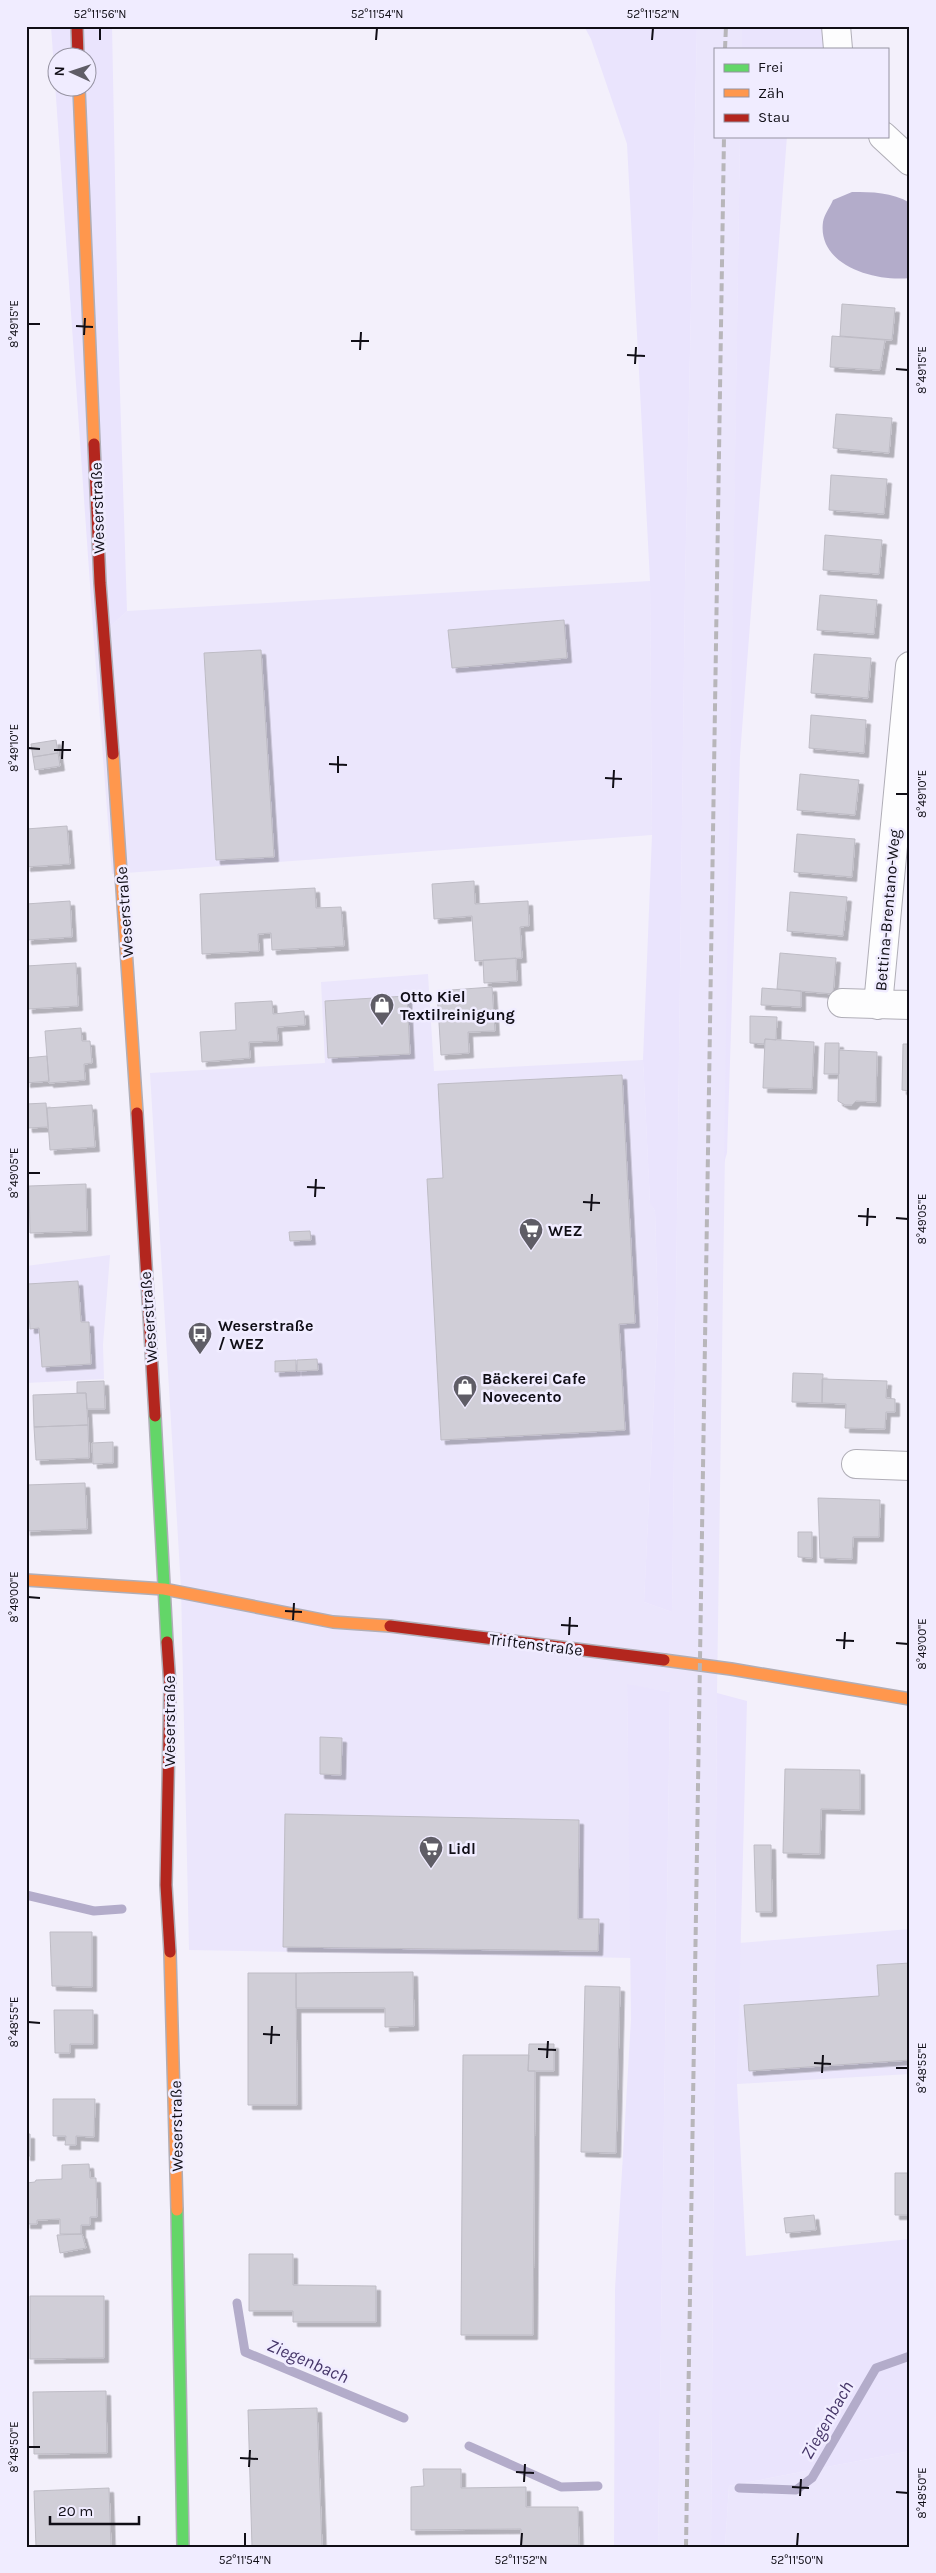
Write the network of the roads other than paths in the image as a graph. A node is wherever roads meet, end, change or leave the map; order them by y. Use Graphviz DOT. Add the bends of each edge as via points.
graph roads {
  1 [pos="77,26"];
  2 [pos="836,26"];
  3 [pos="78,48"];
  4 [pos="838,48"];
  5 [pos="80,98"];
  6 [pos="885,138"];
  7 [pos="910,161"];
  8 [pos="910,666"];
  9 [pos="842,1003"];
  10 [pos="878,1005"];
  11 [pos="910,1005"];
  12 [pos="856,1464"];
  13 [pos="910,1466"];
  14 [pos="26,1580"];
  15 [pos="164,1589"];
  16 [pos="910,1699"];
  17 [pos="183,2547"];
  1 -- 3 [label="street"];
  2 -- 4 [label="street"];
  5 -- 15 [label="street, Weserstraße" via="100,583 130,988"];
  6 -- 7 [label="street"];
  8 -- 10 [label="street, Bettina-Brentano-Weg"];
  9 -- 10 [label="street, Bettina-Brentano-Weg"];
  10 -- 11 [label="street, Bettina-Brentano-Weg"];
  12 -- 13 [label="street"];
  14 -- 15 [label="street, Triftenstraße"];
  15 -- 16 [label="street, Triftenstraße" via="333,1622 411,1628 731,1669"];
  15 -- 17 [label="street, Weserstraße" via="170,1686 166,1885 172,1984"];
}
